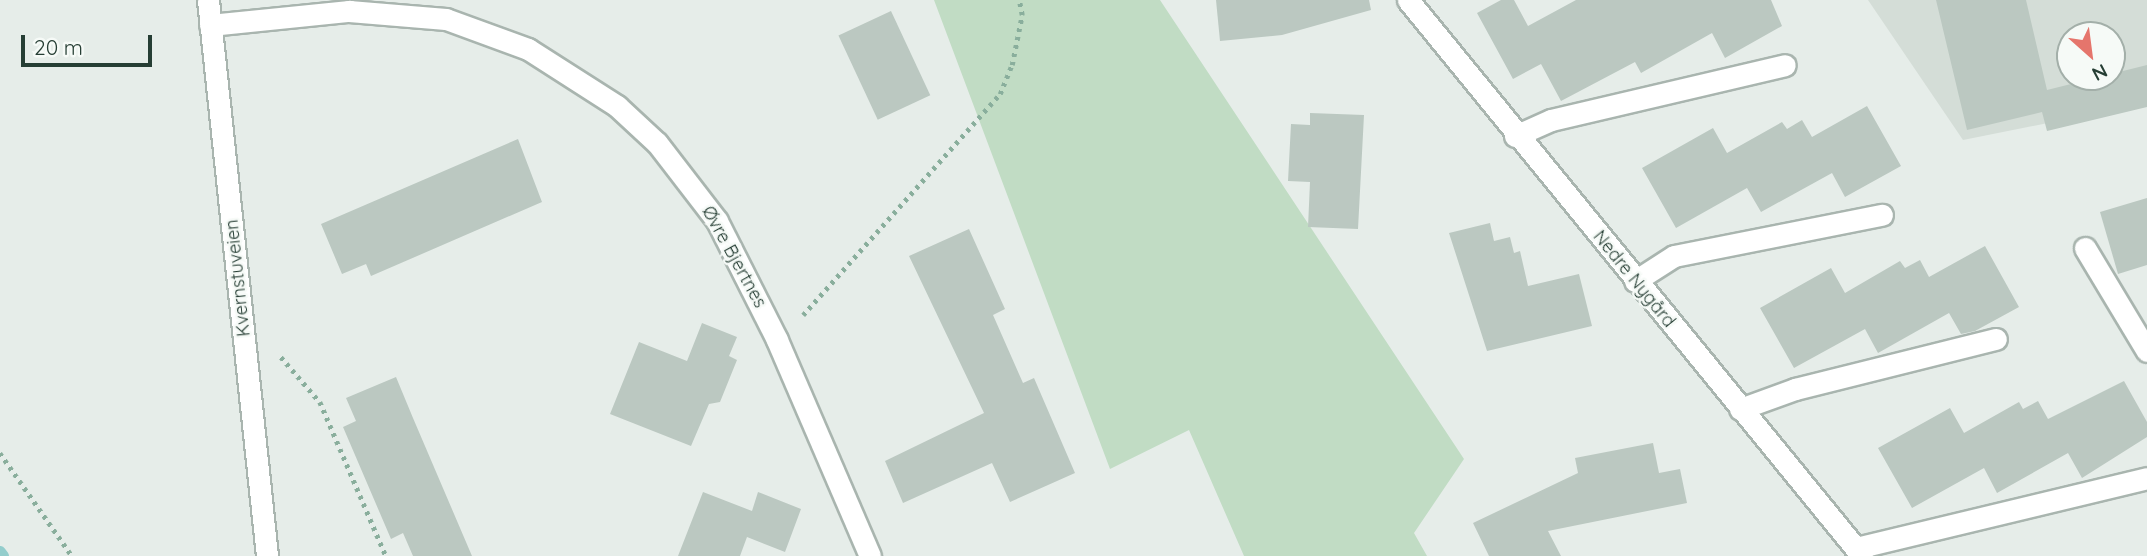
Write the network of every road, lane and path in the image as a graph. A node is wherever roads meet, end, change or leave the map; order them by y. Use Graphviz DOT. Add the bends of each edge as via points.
graph roads {
  1 [pos="208,0"];
  2 [pos="1019,0"];
  3 [pos="1408,0"];
  4 [pos="210,25"];
  5 [pos="1785,65"];
  6 [pos="1515,136"];
  7 [pos="1882,215"];
  8 [pos="2085,248"];
  9 [pos="1635,281"];
  10 [pos="772,331"];
  11 [pos="1996,340"];
  12 [pos="246,351"];
  13 [pos="2147,351"];
  14 [pos="1741,409"];
  15 [pos="0,453"];
  16 [pos="2147,478"];
  17 [pos="1859,552"];
  18 [pos="72,556"];
  19 [pos="267,556"];
  20 [pos="386,556"];
  21 [pos="870,556"];
  1 -- 4 [label="street, Kvernstuveien"];
  2 -- 10 [label="path" via="1022,15 1013,65 979,123 808,312"];
  3 -- 6 [label="street, Nedre Nygård"];
  4 -- 10 [label="street, Øvre Bjertnes" via="401,12 446,19 528,49 617,106 657,143 718,221"];
  4 -- 12 [label="street, Kvernstuveien"];
  5 -- 6 [label="street" via="1551,120"];
  6 -- 9 [label="street, Nedre Nygård"];
  7 -- 9 [label="street" via="1674,256"];
  8 -- 13 [label="street"];
  9 -- 14 [label="street, Nedre Nygård"];
  10 -- 21 [label="street, Øvre Bjertnes"];
  11 -- 14 [label="street" via="1794,389"];
  12 -- 19 [label="street, Kvernstuveien"];
  12 -- 20 [label="path" via="274,354 303,376"];
  14 -- 17 [label="street, Nedre Nygård"];
  15 -- 18 [label="path"];
  16 -- 17 [label="street"];
}
